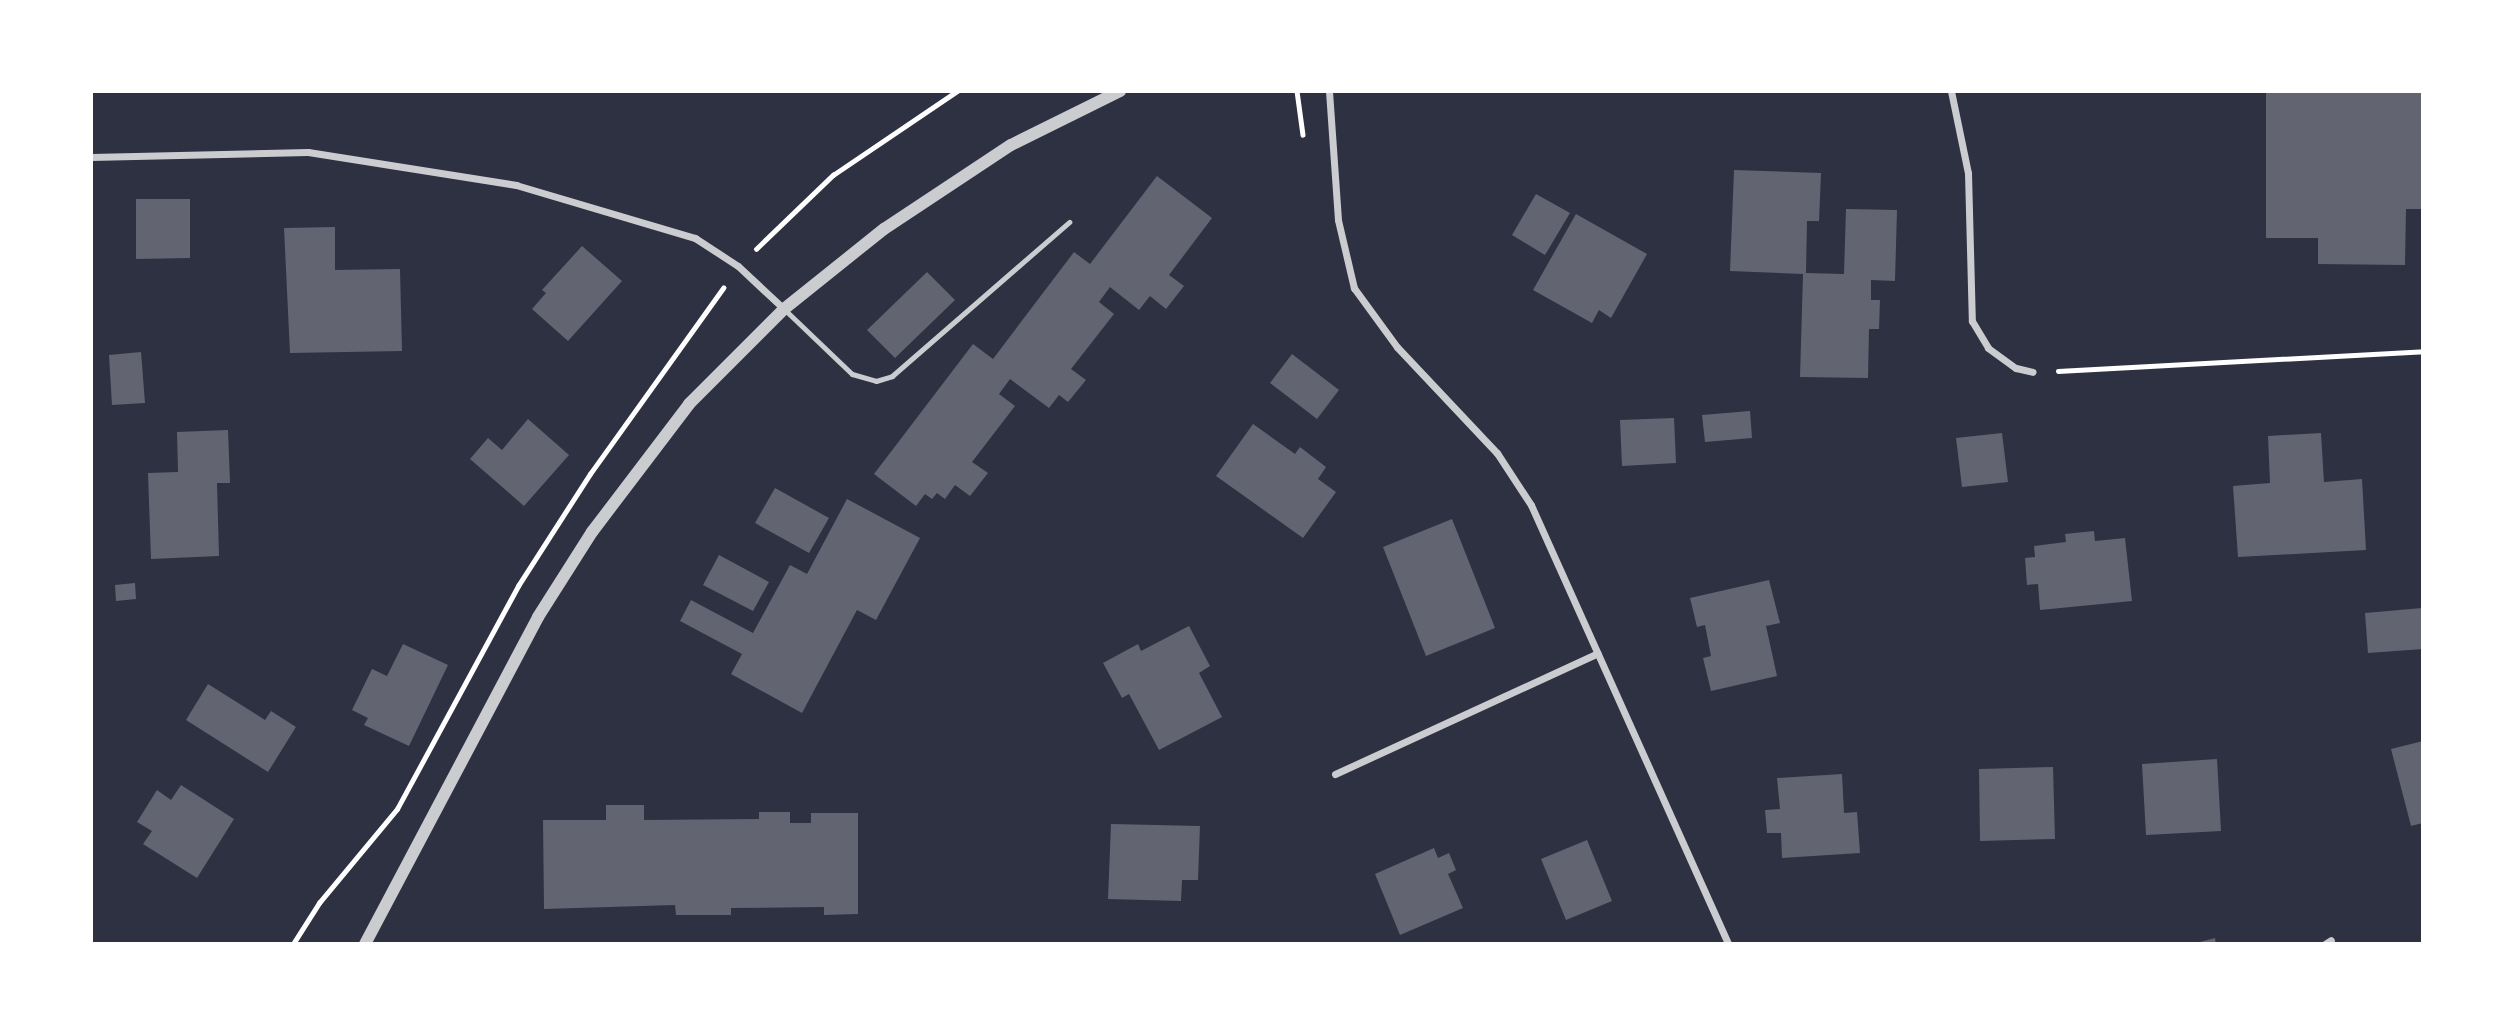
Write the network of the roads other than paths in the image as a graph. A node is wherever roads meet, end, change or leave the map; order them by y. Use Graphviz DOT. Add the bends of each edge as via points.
graph roads {
  1 [pos="1120,91"];
  2 [pos="1329,91"];
  3 [pos="1951,91"];
  4 [pos="91,157"];
  5 [pos="1069,222"];
  6 [pos="784,309"];
  7 [pos="2033,372"];
  8 [pos="1598,653"];
  9 [pos="1335,774"];
  10 [pos="365,944"];
  11 [pos="1728,944"];
  1 -- 6 [label="street" via="1011,145 884,229"];
  2 -- 8 [label="street" via="1338,220 1354,288 1381,329 1515,478 1546,534"];
  3 -- 7 [label="street" via="1968,173 1972,320 1988,348 2016,368"];
  4 -- 6 [label="street" via="308,152 516,185 695,238 738,267"];
  5 -- 6 [label="lane" via="892,376 876,381 852,374"];
  6 -- 10 [label="street" via="689,404 592,532 538,617"];
  8 -- 9 [label="street"];
  8 -- 11 [label="street"];
}
